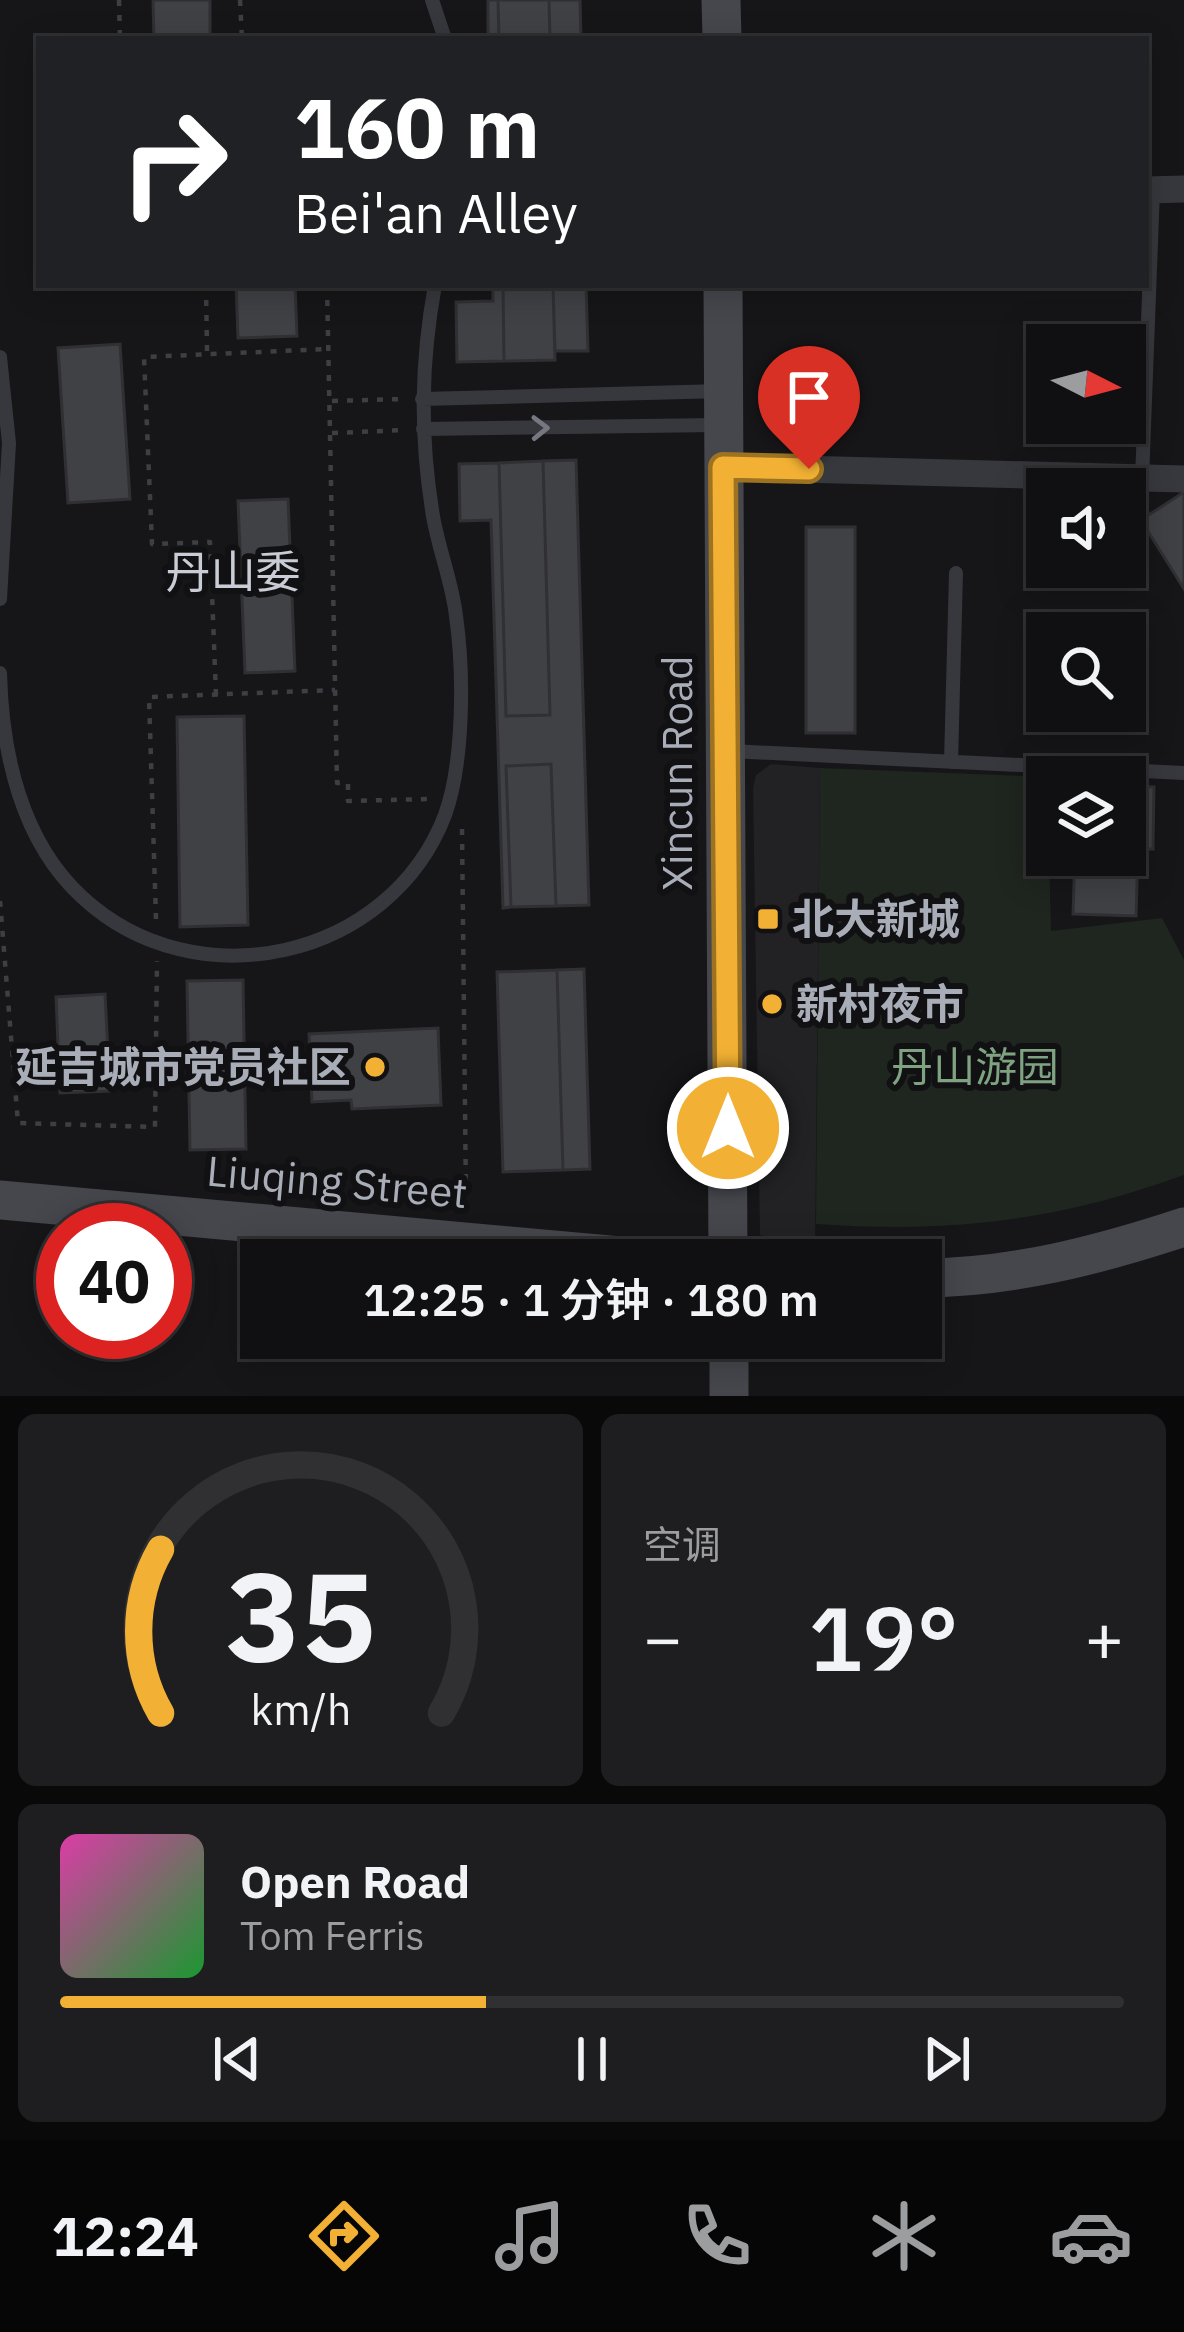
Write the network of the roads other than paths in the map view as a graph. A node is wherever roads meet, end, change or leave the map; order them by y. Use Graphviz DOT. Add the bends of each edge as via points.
graph roads {
  1 [pos="432,0"];
  2 [pos="721,0"];
  3 [pos="444,36"];
  4 [pos="722,36"];
  5 [pos="1184,189"];
  6 [pos="1150,190"];
  7 [pos="1149,226"];
  8 [pos="435,288"];
  9 [pos="723,288"];
  10 [pos="1147,288"];
  11 [pos="0,357"];
  12 [pos="422,399"];
  13 [pos="722,408"];
  14 [pos="423,429"];
  15 [pos="723,467"];
  16 [pos="1142,468"];
  17 [pos="1026,476"];
  18 [pos="1184,479"];
  19 [pos="1146,480"];
  20 [pos="956,573"];
  21 [pos="0,599"];
  22 [pos="0,673"];
  23 [pos="2,729"];
  24 [pos="725,751"];
  25 [pos="950,762"];
  26 [pos="1184,773"];
  27 [pos="0,1200"];
  28 [pos="1184,1227"];
  29 [pos="432,1239"];
  30 [pos="728,1239"];
  31 [pos="942,1278"];
  32 [pos="729,1359"];
  33 [pos="729,1396"];
  1 -- 3 [label="lane"];
  2 -- 4 [label="street"];
  5 -- 6 [label="street"];
  6 -- 7 [label="lane"];
  8 -- 12 [label="lane"];
  9 -- 13 [label="street, Xincun Road"];
  10 -- 16 [label="lane"];
  11 -- 21 [label="lane" via="9,443"];
  12 -- 13 [label="lane"];
  12 -- 14 [label="lane"];
  14 -- 13 [label="lane, one-way"];
  13 -- 15 [label="street, Xincun Road"];
  14 -- 23 [label="lane" via="459,651 450,799 411,875 383,906 310,946 242,955 157,941 83,898 38,839"];
  15 -- 17 [label="street"];
  15 -- 24 [label="street, Xincun Road"];
  18 -- 19 [label="street"];
  20 -- 25 [label="lane"];
  22 -- 23 [label="lane"];
  24 -- 25 [label="lane"];
  24 -- 30 [label="street, Xincun Road"];
  25 -- 26 [label="lane"];
  27 -- 29 [label="street, Liuqing Street"];
  28 -- 31 [label="street" via="1046,1265"];
  32 -- 33 [label="street"];
}
